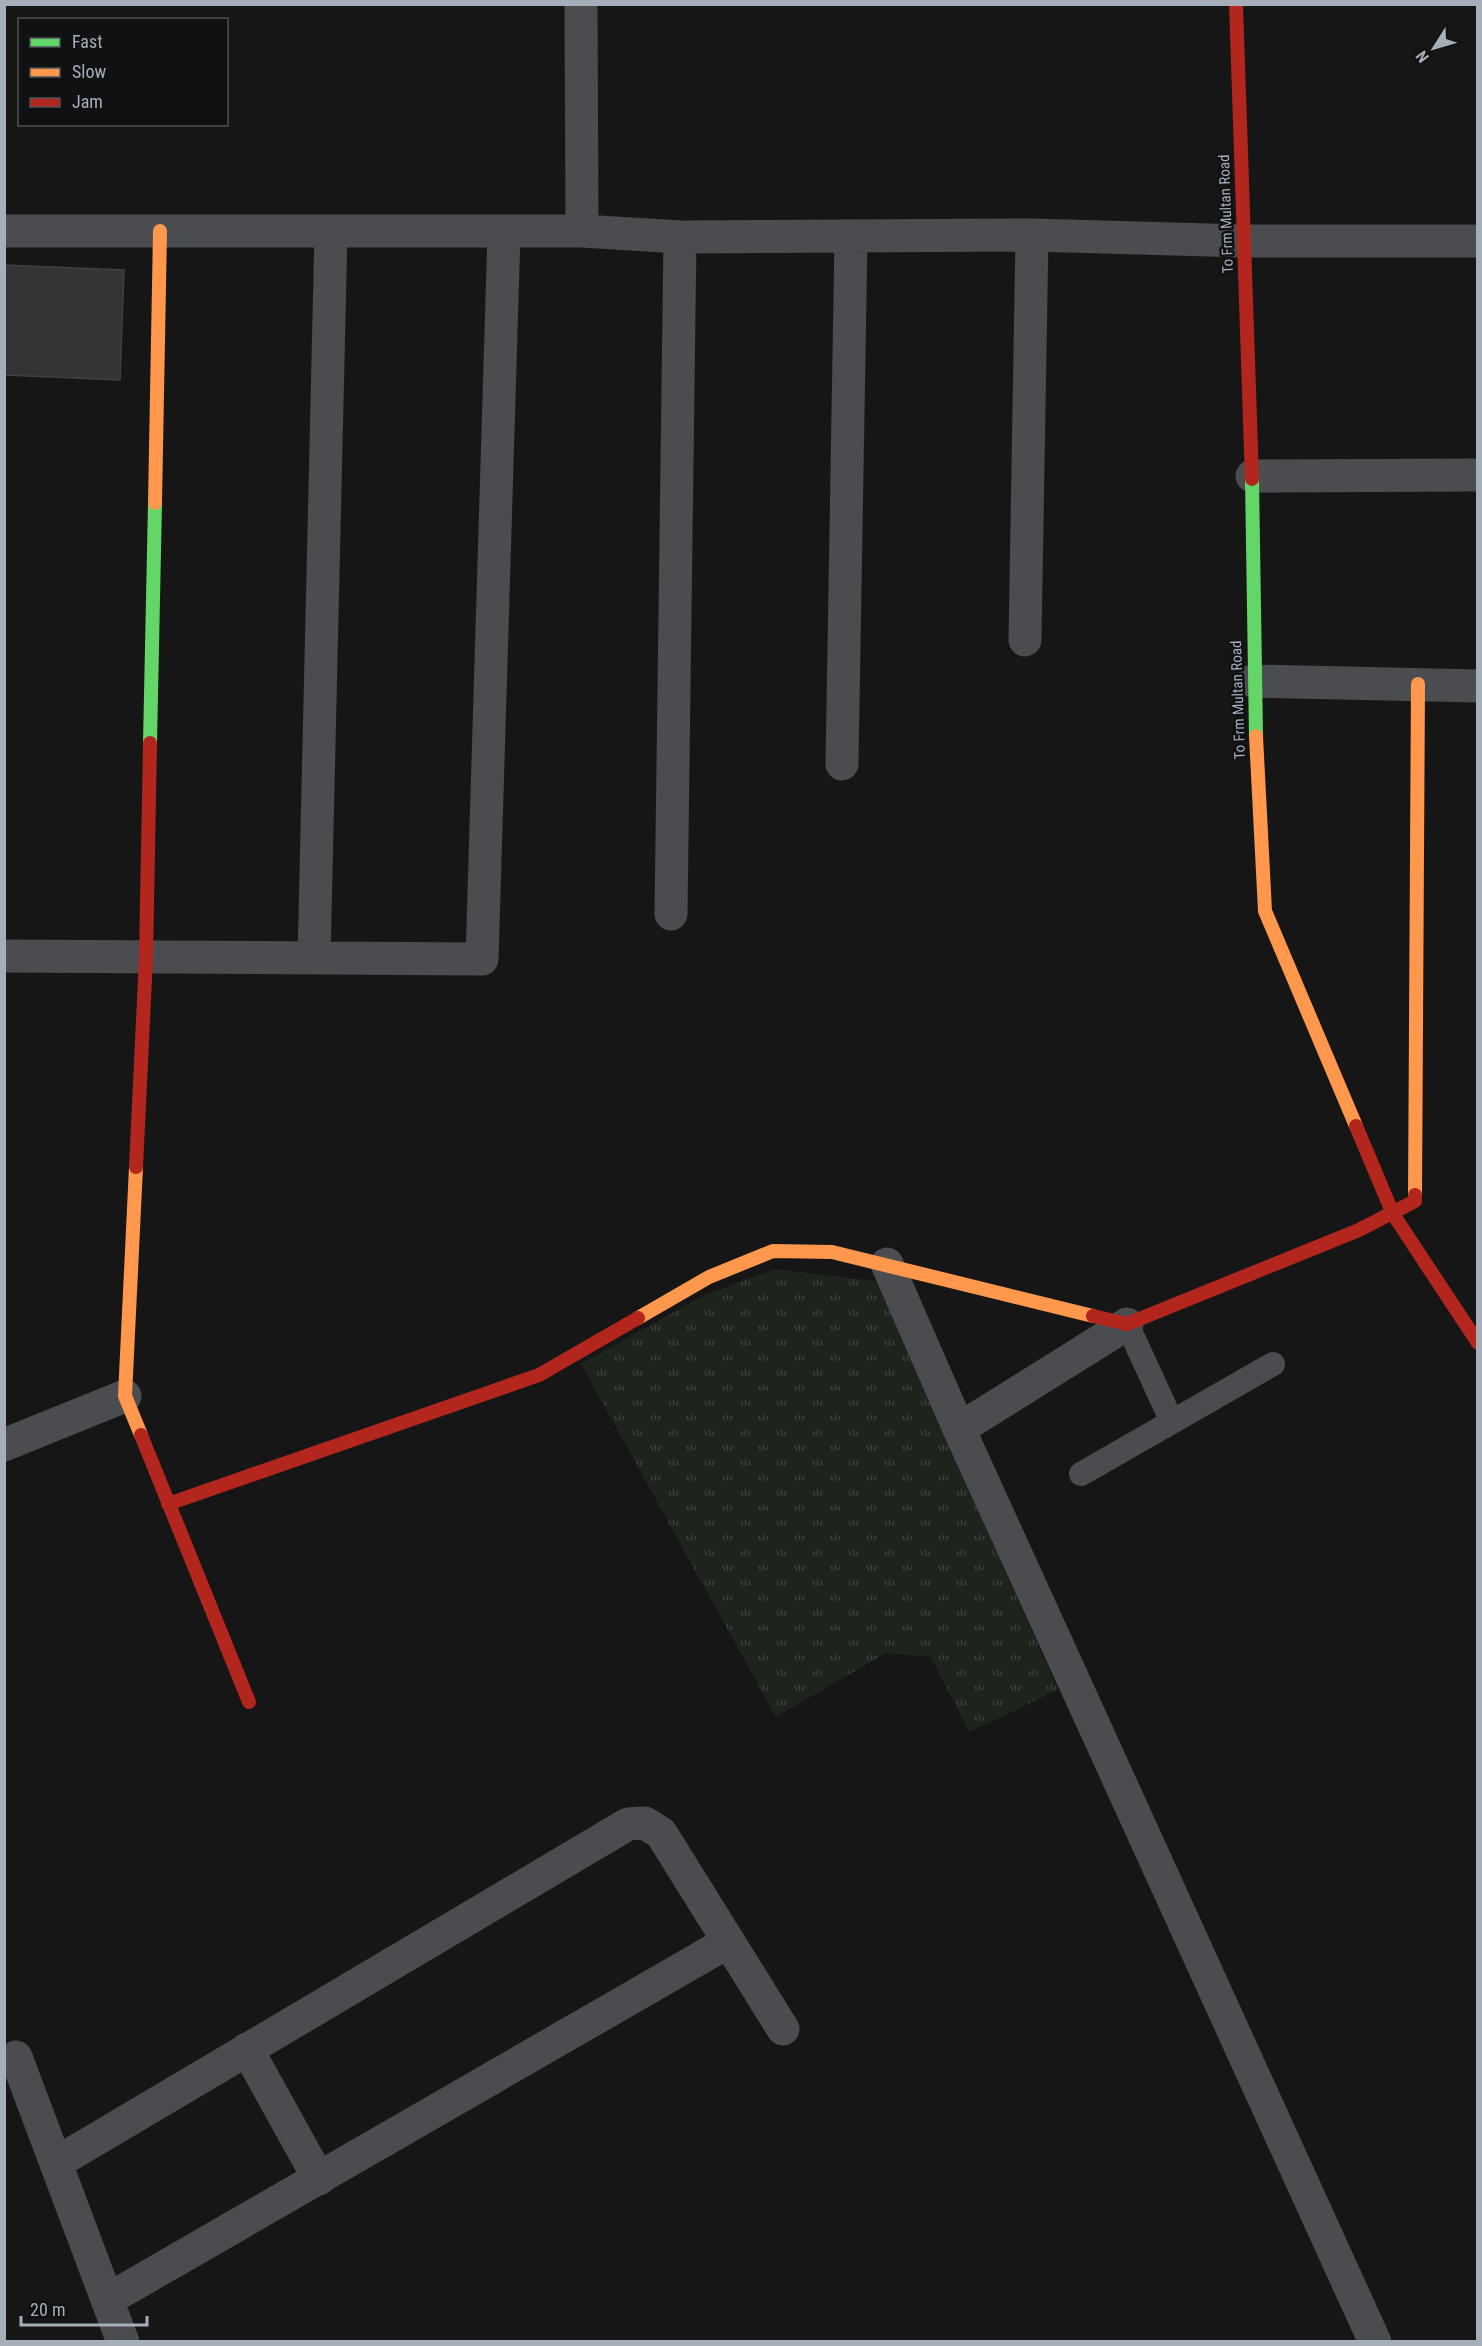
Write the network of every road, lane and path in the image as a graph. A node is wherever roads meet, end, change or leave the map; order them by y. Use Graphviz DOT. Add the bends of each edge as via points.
graph roads {
  1 [pos="581,4"];
  2 [pos="1236,4"];
  3 [pos="4,231"];
  4 [pos="160,231"];
  5 [pos="582,231"];
  6 [pos="332,232"];
  7 [pos="504,233"];
  8 [pos="1032,235"];
  9 [pos="680,237"];
  10 [pos="851,238"];
  11 [pos="1244,241"];
  12 [pos="1478,241"];
  13 [pos="1478,475"];
  14 [pos="1252,476"];
  15 [pos="1025,640"];
  16 [pos="1253,681"];
  17 [pos="1418,684"];
  18 [pos="1478,686"];
  19 [pos="842,764"];
  20 [pos="671,914"];
  21 [pos="4,956"];
  22 [pos="146,958"];
  23 [pos="314,958"];
  24 [pos="1393,1214"];
  25 [pos="887,1264"];
  26 [pos="1126,1324"];
  27 [pos="1478,1343"];
  28 [pos="1273,1364"];
  29 [pos="125,1396"];
  30 [pos="1172,1422"];
  31 [pos="959,1429"];
  32 [pos="4,1444"];
  33 [pos="1081,1474"];
  34 [pos="168,1504"];
  35 [pos="249,1702"];
  36 [pos="728,1942"];
  37 [pos="783,2030"];
  38 [pos="247,2049"];
  39 [pos="16,2057"];
  40 [pos="56,2163"];
  41 [pos="319,2179"];
  42 [pos="107,2300"];
  43 [pos="123,2342"];
  44 [pos="1376,2342"];
  1 -- 5 [label="street"];
  2 -- 11 [label="street, To Frm Multan Road"];
  3 -- 4 [label="street"];
  4 -- 6 [label="street"];
  4 -- 22 [label="street"];
  5 -- 7 [label="street"];
  5 -- 9 [label="street"];
  6 -- 7 [label="street"];
  6 -- 23 [label="street"];
  7 -- 23 [label="street" via="482,959"];
  8 -- 10 [label="street"];
  8 -- 11 [label="street"];
  8 -- 15 [label="street"];
  9 -- 10 [label="street"];
  9 -- 20 [label="street"];
  10 -- 19 [label="street"];
  11 -- 12 [label="street"];
  11 -- 14 [label="street, To Frm Multan Road"];
  13 -- 14 [label="street"];
  14 -- 16 [label="street, To Frm Multan Road"];
  16 -- 17 [label="street"];
  16 -- 24 [label="street, To Frm Multan Road" via="1265,911"];
  17 -- 18 [label="street"];
  17 -- 24 [label="street" via="1415,1201"];
  21 -- 22 [label="street"];
  22 -- 23 [label="street"];
  22 -- 29 [label="street"];
  24 -- 26 [label="street"];
  24 -- 27 [label="street, To Frm Multan Road"];
  25 -- 26 [label="street"];
  25 -- 31 [label="street"];
  25 -- 34 [label="street" via="832,1252 773,1251 709,1277 539,1375"];
  26 -- 30 [label="lane"];
  26 -- 31 [label="street"];
  28 -- 30 [label="lane"];
  29 -- 32 [label="street"];
  29 -- 34 [label="street"];
  30 -- 33 [label="lane"];
  31 -- 44 [label="street"];
  34 -- 35 [label="street"];
  36 -- 37 [label="street"];
  36 -- 38 [label="street" via="661,1833 645,1823 628,1824"];
  36 -- 41 [label="street"];
  38 -- 40 [label="street"];
  38 -- 41 [label="street"];
  39 -- 40 [label="street"];
  40 -- 42 [label="street"];
  41 -- 42 [label="street"];
  42 -- 43 [label="street"];
}
